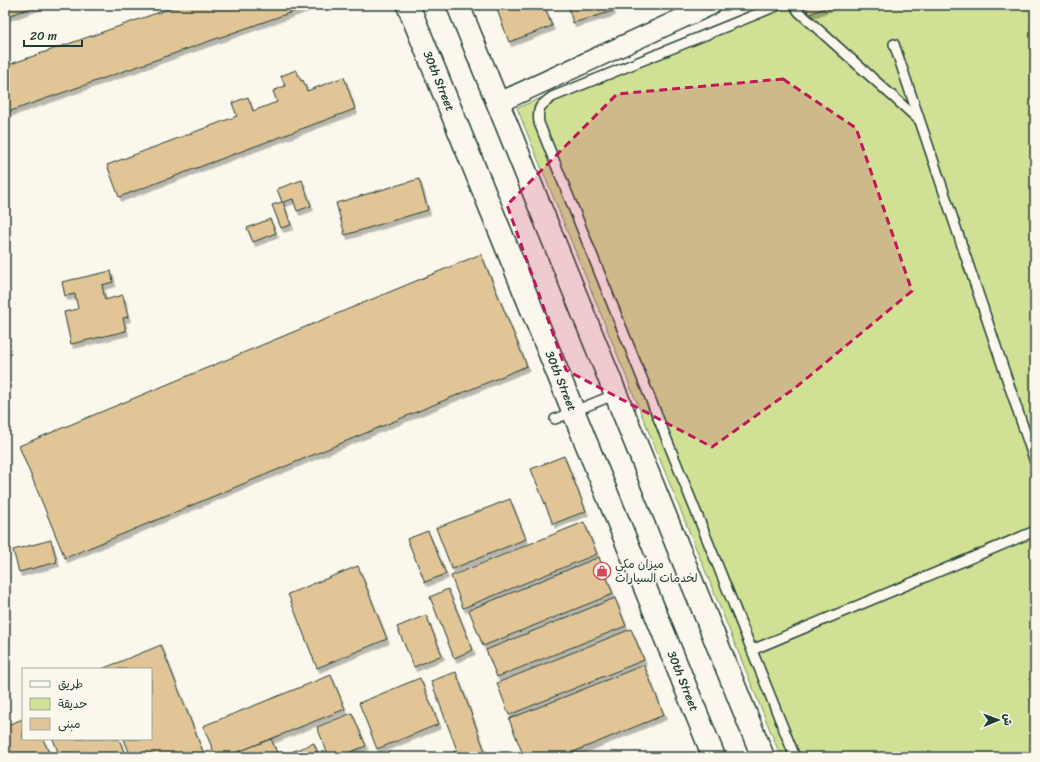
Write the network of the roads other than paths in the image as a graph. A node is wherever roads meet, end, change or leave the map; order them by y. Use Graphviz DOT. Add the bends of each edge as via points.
graph roads {
  1 [pos="408,5"];
  2 [pos="458,5"];
  3 [pos="711,5"];
  4 [pos="779,5"];
  5 [pos="794,5"];
  6 [pos="894,44"];
  7 [pos="498,103"];
  8 [pos="920,121"];
  9 [pos="616,394"];
  10 [pos="564,416"];
  11 [pos="1035,462"];
  12 [pos="1035,531"];
  13 [pos="752,650"];
  14 [pos="714,757"];
  15 [pos="764,757"];
  16 [pos="795,757"];
  1 -- 10 [label="street, 30th Street"];
  2 -- 7 [label="street"];
  3 -- 7 [label="street"];
  4 -- 13 [label="lane" via="552,97 541,106 538,113 539,123"];
  5 -- 8 [label="lane"];
  6 -- 8 [label="lane"];
  7 -- 9 [label="street"];
  8 -- 11 [label="lane"];
  9 -- 10 [label="lane"];
  9 -- 15 [label="street"];
  10 -- 14 [label="street, 30th Street"];
  12 -- 13 [label="lane"];
  13 -- 16 [label="lane"];
}
